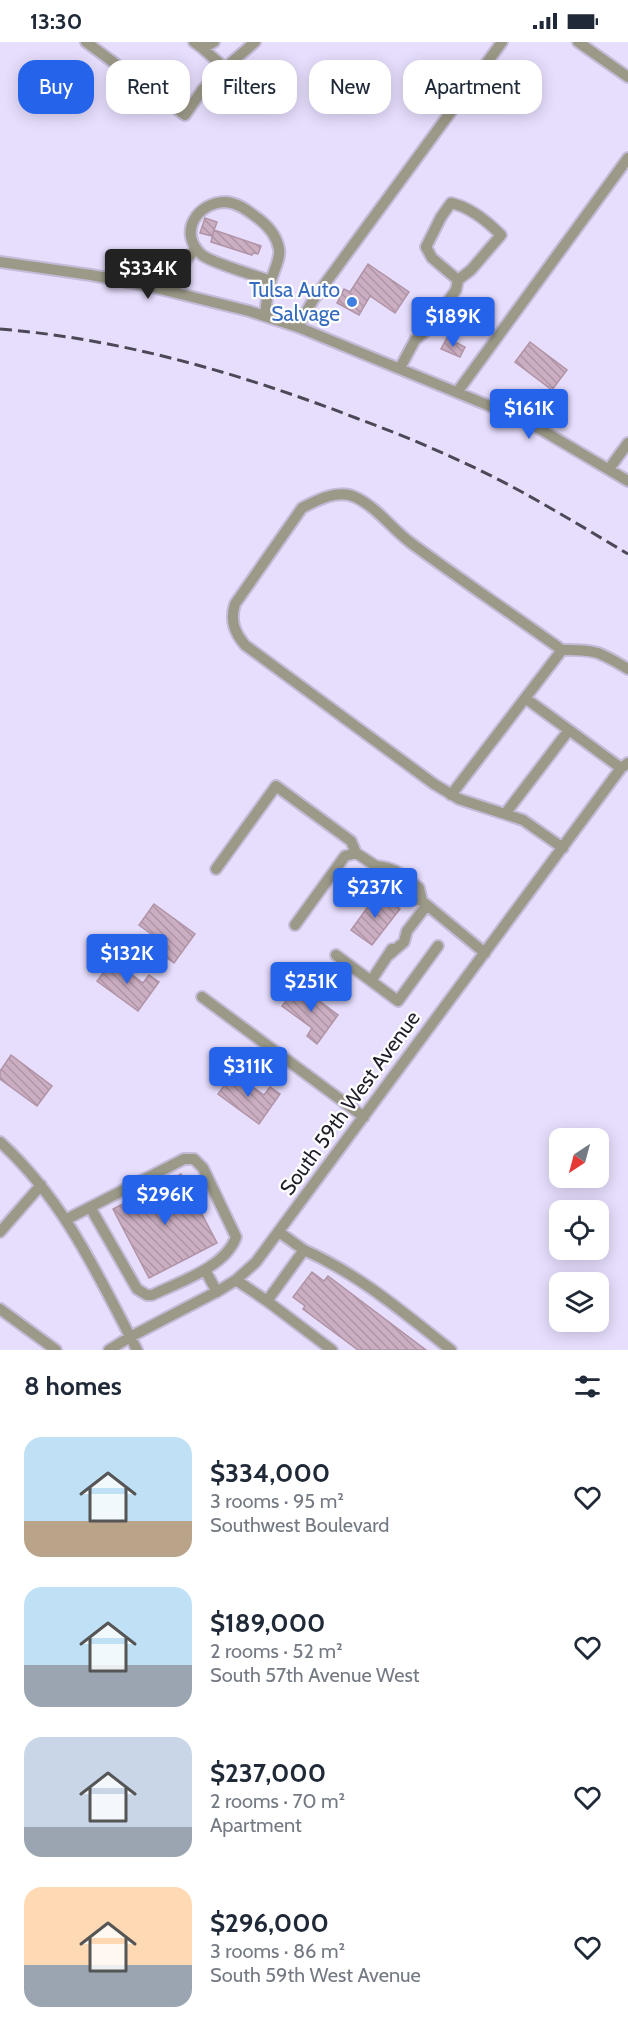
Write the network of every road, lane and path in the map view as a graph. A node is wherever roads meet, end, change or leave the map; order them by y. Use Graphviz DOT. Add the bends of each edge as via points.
graph roads {
  1 [pos="86,42"];
  2 [pos="214,42"];
  3 [pos="255,42"];
  4 [pos="502,42"];
  5 [pos="578,42"];
  6 [pos="198,45"];
  7 [pos="216,60"];
  8 [pos="234,60"];
  9 [pos="628,77"];
  10 [pos="202,90"];
  11 [pos="628,158"];
  12 [pos="196,248"];
  13 [pos="0,262"];
  14 [pos="458,280"];
  15 [pos="270,281"];
  16 [pos="174,292"];
  17 [pos="265,316"];
  18 [pos="298,327"];
  19 [pos="400,368"];
  20 [pos="458,391"];
  21 [pos="628,443"];
  22 [pos="609,469"];
  23 [pos="628,481"];
  24 [pos="562,650"];
  25 [pos="628,669"];
  26 [pos="525,698"];
  27 [pos="569,730"];
  28 [pos="625,765"];
  29 [pos="451,795"];
  30 [pos="505,814"];
  31 [pos="563,848"];
  32 [pos="356,853"];
  33 [pos="216,869"];
  34 [pos="425,903"];
  35 [pos="295,925"];
  36 [pos="438,946"];
  37 [pos="485,953"];
  38 [pos="336,955"];
  39 [pos="371,981"];
  40 [pos="202,997"];
  41 [pos="364,1117"];
  42 [pos="0,1142"];
  43 [pos="41,1185"];
  44 [pos="90,1207"];
  45 [pos="67,1219"];
  46 [pos="0,1232"];
  47 [pos="279,1232"];
  48 [pos="304,1250"];
  49 [pos="205,1270"];
  50 [pos="236,1280"];
  51 [pos="217,1292"];
  52 [pos="267,1301"];
  53 [pos="0,1309"];
  54 [pos="130,1337"];
  55 [pos="56,1350"];
  56 [pos="109,1350"];
  57 [pos="137,1350"];
  58 [pos="332,1350"];
  59 [pos="451,1350"];
  1 -- 10 [label="street" via="185,115"];
  2 -- 6 [label="street"];
  3 -- 8 [label="street"];
  4 -- 18 [label="street" via="313,300"];
  5 -- 9 [label="street"];
  6 -- 7 [label="street"];
  11 -- 20 [label="street"];
  12 -- 15 [label="street" via="211,260"];
  12 -- 15 [label="street" via="190,229 198,215 214,205 237,204 276,238 280,252"];
  12 -- 16 [label="street" via="186,260"];
  13 -- 16 [label="street"];
  14 -- 14 [label="street" via="501,235 462,206 451,203 426,247 432,258"];
  14 -- 19 [label="street" via="456,290 415,340"];
  15 -- 17 [label="street"];
  16 -- 17 [label="street"];
  17 -- 18 [label="street"];
  18 -- 19 [label="street"];
  19 -- 20 [label="street"];
  20 -- 22 [label="street" via="540,429"];
  21 -- 22 [label="street"];
  22 -- 23 [label="street"];
  24 -- 25 [label="street" via="602,653"];
  24 -- 26 [label="street"];
  24 -- 29 [label="street" via="409,542 353,496 318,499 302,508 235,604 231,618 237,636"];
  26 -- 27 [label="street"];
  26 -- 29 [label="street"];
  27 -- 28 [label="street"];
  27 -- 30 [label="street"];
  28 -- 31 [label="street, South 59th West Avenue"];
  29 -- 30 [label="street"];
  30 -- 31 [label="street" via="523,820"];
  31 -- 37 [label="street, South 59th West Avenue"];
  32 -- 33 [label="street" via="351,841 276,786"];
  32 -- 34 [label="street" via="376,866 389,867 403,875 419,888"];
  32 -- 35 [label="street" via="345,856"];
  34 -- 37 [label="street"];
  34 -- 39 [label="street"];
  36 -- 39 [label="street" via="398,1001"];
  37 -- 41 [label="street, South 59th West Avenue"];
  38 -- 39 [label="street"];
  40 -- 41 [label="street"];
  41 -- 47 [label="street, South 59th West Avenue"];
  42 -- 43 [label="street"];
  43 -- 45 [label="street"];
  43 -- 46 [label="street"];
  44 -- 45 [label="street"];
  44 -- 49 [label="street" via="141,1292 152,1295"];
  44 -- 49 [label="street" via="184,1159 194,1159 236,1237 232,1247"];
  45 -- 54 [label="street"];
  47 -- 48 [label="street"];
  47 -- 50 [label="street, South 59th West Avenue"];
  48 -- 52 [label="street"];
  48 -- 59 [label="street" via="367,1285"];
  49 -- 51 [label="street"];
  50 -- 51 [label="street, South 59th West Avenue"];
  50 -- 52 [label="street"];
  51 -- 54 [label="street, South 59th West Avenue"];
  52 -- 58 [label="street"];
  53 -- 55 [label="street"];
  54 -- 56 [label="street, South 59th West Avenue"];
  54 -- 57 [label="street"];
}
